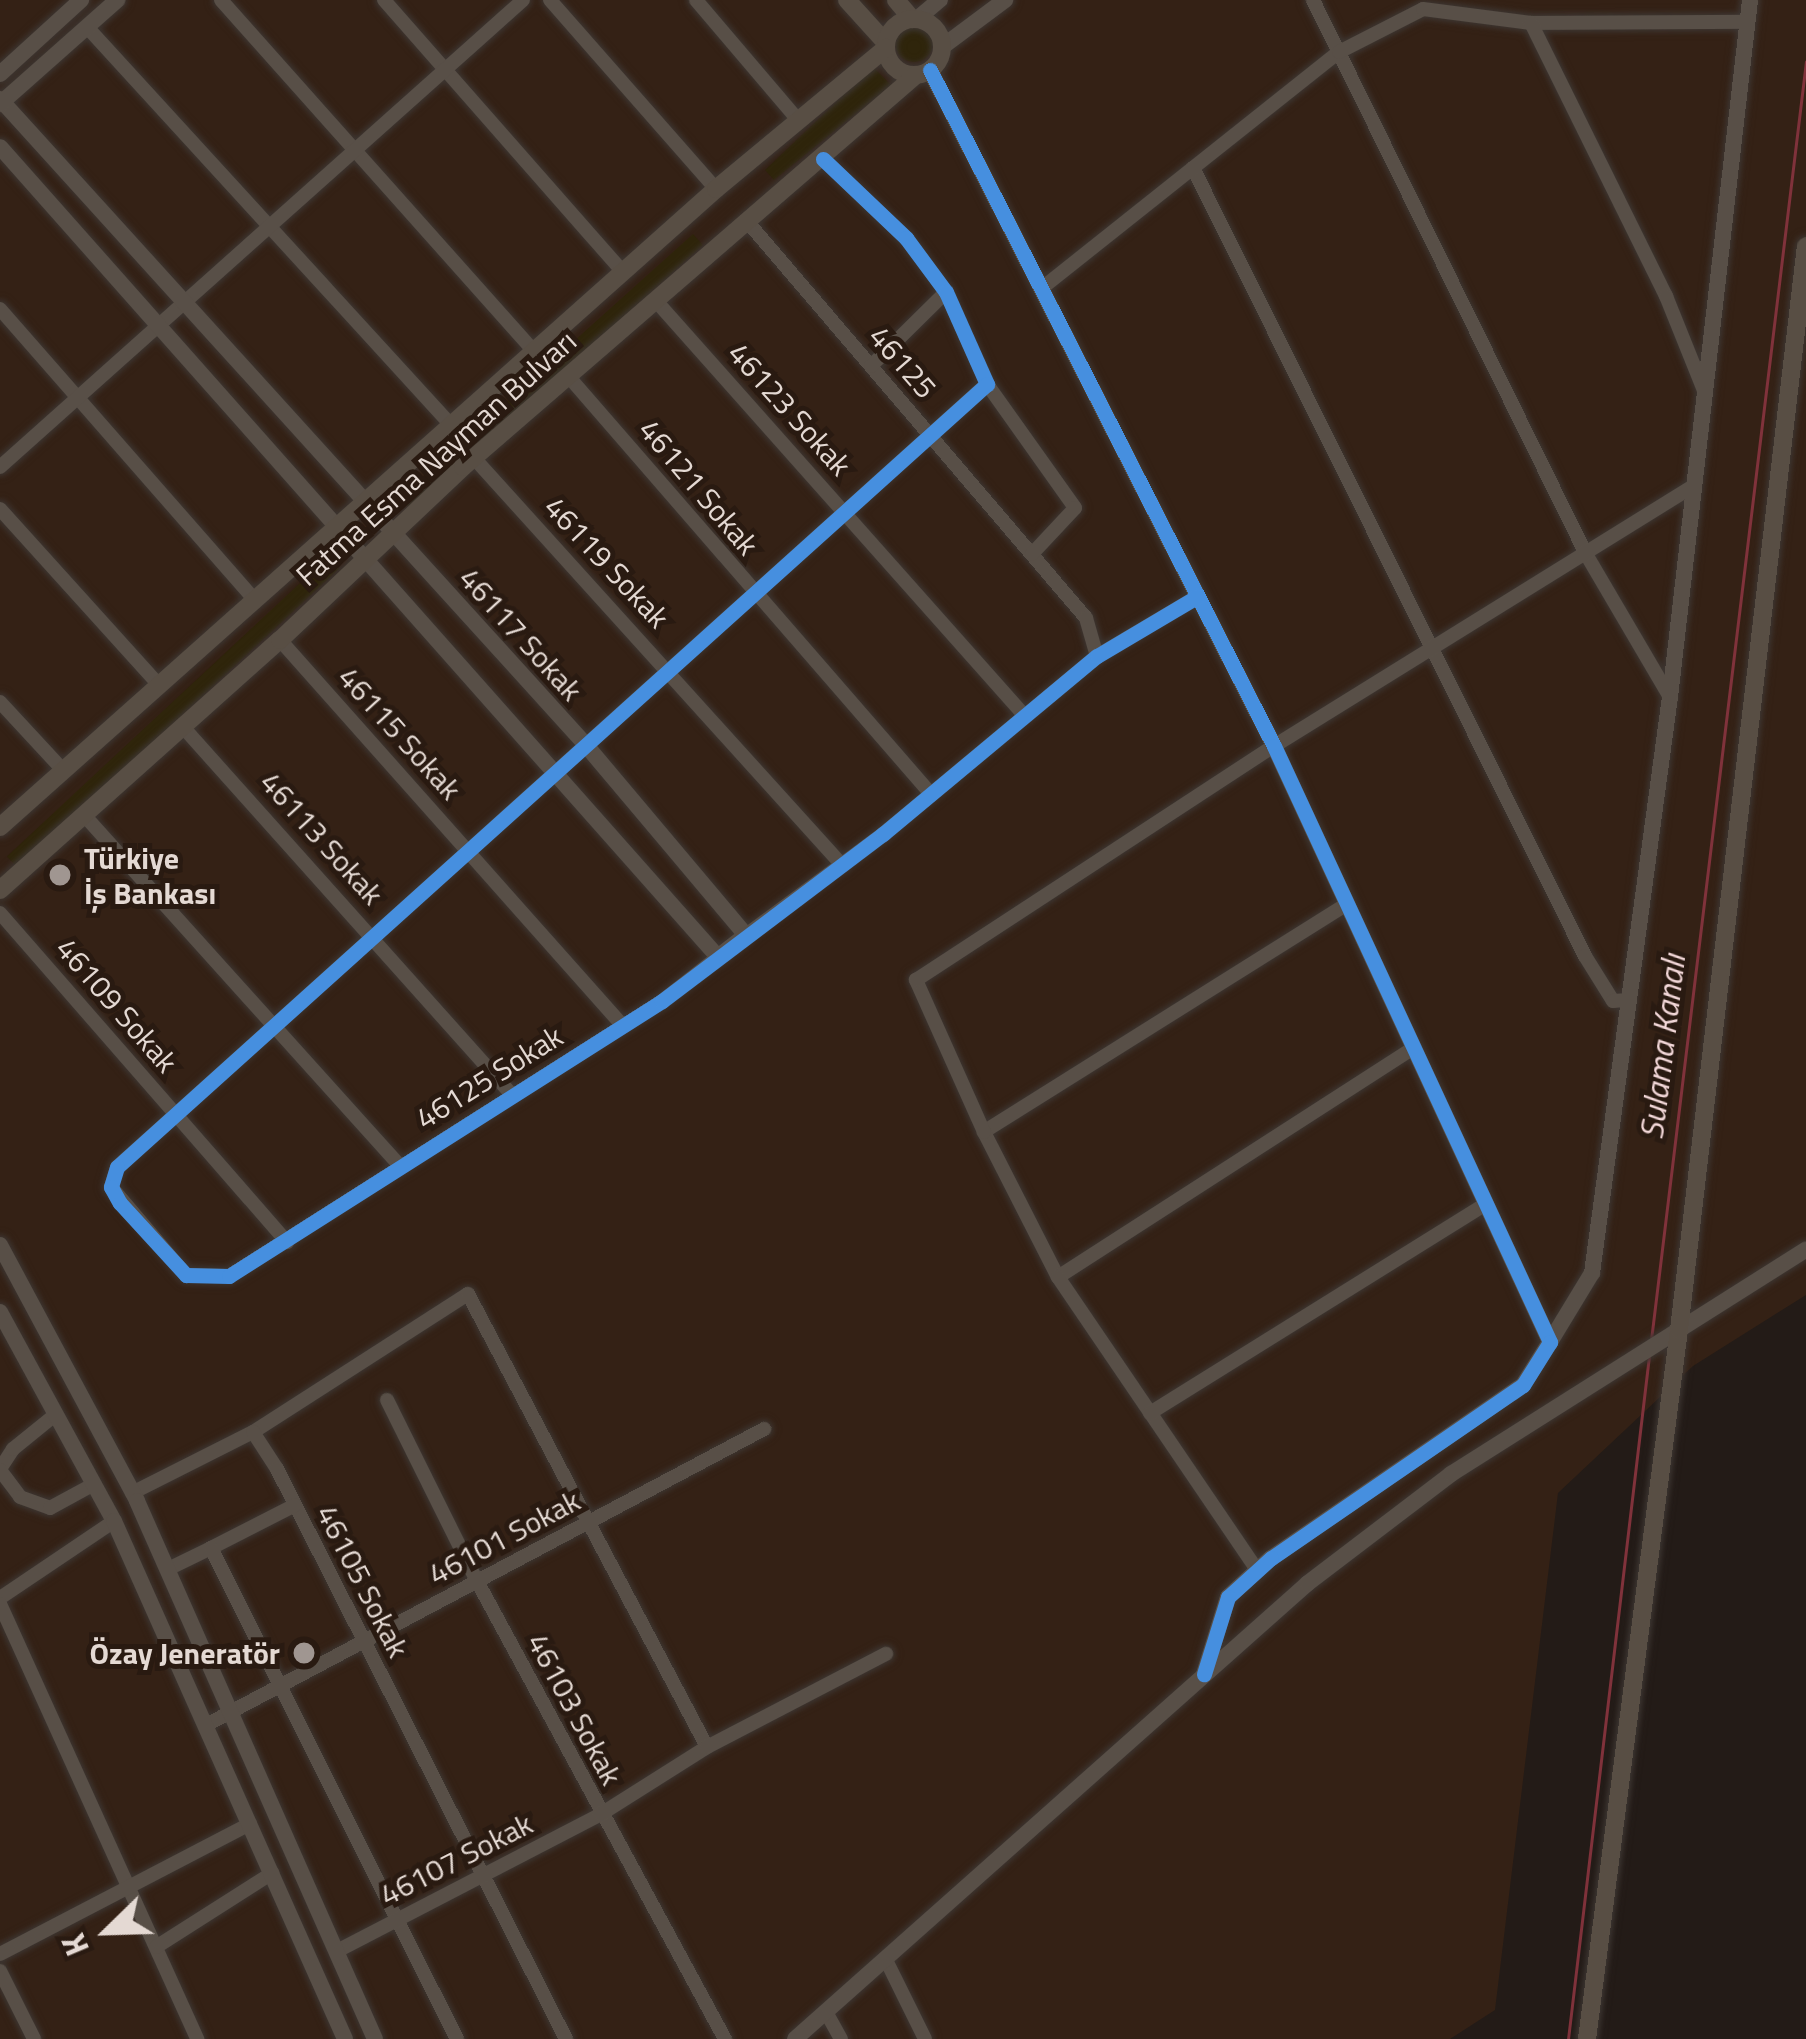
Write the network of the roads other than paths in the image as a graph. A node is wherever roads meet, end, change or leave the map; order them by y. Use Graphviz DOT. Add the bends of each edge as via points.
graph roads {
  1 [pos="81,0"];
  2 [pos="117,0"];
  3 [pos="221,0"];
  4 [pos="384,0"];
  5 [pos="523,0"];
  6 [pos="550,0"];
  7 [pos="696,0"];
  8 [pos="847,0"];
  9 [pos="896,0"];
  10 [pos="940,0"];
  11 [pos="1004,0"];
  12 [pos="1313,0"];
  13 [pos="1439,0"];
  14 [pos="1750,0"];
  15 [pos="1423,9"];
  16 [pos="914,19"];
  17 [pos="1748,22"];
  18 [pos="1531,23"];
  19 [pos="87,27"];
  20 [pos="886,45"];
  21 [pos="942,47"];
  22 [pos="1339,52"];
  23 [pos="445,69"];
  24 [pos="923,73"];
  25 [pos="0,74"];
  26 [pos="1,102"];
  27 [pos="800,122"];
  28 [pos="0,146"];
  29 [pos="355,150"];
  30 [pos="823,159"];
  31 [pos="1193,168"];
  32 [pos="716,189"];
  33 [pos="746,220"];
  34 [pos="269,226"];
  35 [pos="1806,245"];
  36 [pos="623,272"];
  37 [pos="1042,288"];
  38 [pos="946,292"];
  39 [pos="657,302"];
  40 [pos="182,304"];
  41 [pos="0,309"];
  42 [pos="161,324"];
  43 [pos="534,351"];
  44 [pos="871,366"];
  45 [pos="569,377"];
  46 [pos="987,384"];
  47 [pos="1705,393"];
  48 [pos="77,398"];
  49 [pos="452,425"];
  50 [pos="932,438"];
  51 [pos="474,458"];
  52 [pos="0,467"];
  53 [pos="1694,486"];
  54 [pos="362,503"];
  55 [pos="0,509"];
  56 [pos="847,511"];
  57 [pos="338,524"];
  58 [pos="394,535"];
  59 [pos="1032,554"];
  60 [pos="1586,554"];
  61 [pos="368,560"];
  62 [pos="754,595"];
  63 [pos="1198,596"];
  64 [pos="255,600"];
  65 [pos="280,640"];
  66 [pos="1435,646"];
  67 [pos="1097,656"];
  68 [pos="669,669"];
  69 [pos="160,685"];
  70 [pos="1670,697"];
  71 [pos="0,702"];
  72 [pos="1024,715"];
  73 [pos="183,727"];
  74 [pos="585,744"];
  75 [pos="1274,746"];
  76 [pos="64,770"];
  77 [pos="555,772"];
  78 [pos="931,794"];
  79 [pos="84,815"];
  80 [pos="0,827"];
  81 [pos="468,849"];
  82 [pos="842,866"];
  83 [pos="0,890"];
  84 [pos="1347,904"];
  85 [pos="0,913"];
  86 [pos="373,934"];
  87 [pos="746,935"];
  88 [pos="718,957"];
  89 [pos="1629,1000"];
  90 [pos="274,1024"];
  91 [pos="622,1025"];
  92 [pos="1414,1048"];
  93 [pos="513,1096"];
  94 [pos="175,1114"];
  95 [pos="984,1132"];
  96 [pos="398,1164"];
  97 [pos="1486,1204"];
  98 [pos="287,1242"];
  99 [pos="0,1245"];
  100 [pos="1806,1250"];
  101 [pos="1058,1276"];
  102 [pos="0,1312"];
  103 [pos="1679,1330"];
  104 [pos="1550,1342"];
  105 [pos="387,1400"];
  106 [pos="1150,1413"];
  107 [pos="56,1414"];
  108 [pos="764,1430"];
  109 [pos="253,1432"];
  110 [pos="0,1470"];
  111 [pos="94,1484"];
  112 [pos="133,1493"];
  113 [pos="295,1505"];
  114 [pos="114,1521"];
  115 [pos="587,1523"];
  116 [pos="211,1548"];
  117 [pos="168,1569"];
  118 [pos="1257,1570"];
  119 [pos="477,1581"];
  120 [pos="0,1601"];
  121 [pos="364,1644"];
  122 [pos="886,1654"];
  123 [pos="1204,1675"];
  124 [pos="281,1690"];
  125 [pos="233,1714"];
  126 [pos="206,1725"];
  127 [pos="707,1747"];
  128 [pos="601,1814"];
  129 [pos="250,1824"];
  130 [pos="272,1873"];
  131 [pos="484,1875"];
  132 [pos="130,1885"];
  133 [pos="399,1919"];
  134 [pos="155,1947"];
  135 [pos="337,1952"];
  136 [pos="0,1954"];
  137 [pos="886,1960"];
  138 [pos="0,1971"];
  139 [pos="826,2012"];
  140 [pos="34,2039"];
  141 [pos="197,2039"];
  142 [pos="345,2039"];
  143 [pos="375,2039"];
  144 [pos="458,2039"];
  145 [pos="566,2039"];
  146 [pos="725,2039"];
  147 [pos="795,2039"];
  148 [pos="841,2039"];
  149 [pos="925,2039"];
  150 [pos="1587,2039"];
  1 -- 25 [label="street"];
  2 -- 19 [label="street"];
  3 -- 29 [label="street"];
  4 -- 23 [label="street"];
  5 -- 23 [label="street"];
  6 -- 32 [label="street"];
  7 -- 27 [label="street"];
  8 -- 20 [label="main road"];
  9 -- 16 [label="main road"];
  10 -- 16 [label="street"];
  11 -- 21 [label="street"];
  12 -- 22 [label="street"];
  13 -- 15 [label="street"];
  14 -- 17 [label="street"];
  15 -- 18 [label="street"];
  15 -- 22 [label="street"];
  16 -- 20 [label="main road" via="895,26"];
  16 -- 21 [label="main road" via="938,32"];
  17 -- 18 [label="street"];
  17 -- 47 [label="street"];
  18 -- 47 [label="street"];
  19 -- 26 [label="street"];
  19 -- 34 [label="street"];
  20 -- 24 [label="main road" via="892,65"];
  20 -- 27 [label="main road, Fatma Esma Nayman Bulvarı"];
  21 -- 24 [label="main road"];
  22 -- 31 [label="street"];
  22 -- 60 [label="street"];
  23 -- 29 [label="street"];
  23 -- 36 [label="street"];
  24 -- 30 [label="main road, Fatma Esma Nayman Bulvarı"];
  24 -- 37 [label="street"];
  26 -- 40 [label="street, 46117 Sokak"];
  27 -- 32 [label="main road, Fatma Esma Nayman Bulvarı"];
  28 -- 42 [label="street"];
  29 -- 34 [label="street"];
  29 -- 43 [label="street"];
  30 -- 33 [label="main road, Fatma Esma Nayman Bulvarı"];
  30 -- 38 [label="street" via="906,238"];
  31 -- 37 [label="street"];
  31 -- 66 [label="street"];
  32 -- 36 [label="main road, Fatma Esma Nayman Bulvarı"];
  33 -- 39 [label="main road, Fatma Esma Nayman Bulvarı"];
  33 -- 44 [label="street, 46125"];
  34 -- 40 [label="street"];
  34 -- 49 [label="street"];
  35 -- 103 [label="main road"];
  36 -- 43 [label="main road, Fatma Esma Nayman Bulvarı"];
  37 -- 63 [label="street"];
  38 -- 44 [label="street"];
  38 -- 46 [label="street"];
  39 -- 45 [label="main road, Fatma Esma Nayman Bulvarı"];
  39 -- 56 [label="street, 46123 Sokak"];
  40 -- 42 [label="street"];
  40 -- 54 [label="street, 46117 Sokak"];
  41 -- 48 [label="street"];
  42 -- 48 [label="street"];
  42 -- 57 [label="street"];
  43 -- 49 [label="main road, Fatma Esma Nayman Bulvarı"];
  44 -- 50 [label="street, 46125"];
  45 -- 51 [label="main road, Fatma Esma Nayman Bulvarı"];
  45 -- 62 [label="street, 46121 Sokak"];
  46 -- 50 [label="street"];
  46 -- 59 [label="street" via="1075,508"];
  47 -- 53 [label="street"];
  48 -- 52 [label="street"];
  48 -- 64 [label="street"];
  49 -- 54 [label="main road, Fatma Esma Nayman Bulvarı"];
  50 -- 56 [label="street"];
  50 -- 59 [label="street, 46125"];
  51 -- 58 [label="main road, Fatma Esma Nayman Bulvarı"];
  51 -- 68 [label="street, 46119 Sokak"];
  53 -- 60 [label="street"];
  53 -- 70 [label="street"];
  54 -- 57 [label="main road, Fatma Esma Nayman Bulvarı"];
  54 -- 58 [label="street, 46117 Sokak"];
  55 -- 69 [label="street"];
  56 -- 62 [label="street"];
  56 -- 72 [label="street, 46123 Sokak"];
  57 -- 61 [label="street"];
  57 -- 64 [label="main road, Fatma Esma Nayman Bulvarı"];
  58 -- 61 [label="main road, Fatma Esma Nayman Bulvarı"];
  58 -- 74 [label="street, 46117 Sokak"];
  59 -- 67 [label="street, 46125" via="1087,618"];
  60 -- 66 [label="street"];
  60 -- 70 [label="street"];
  61 -- 65 [label="main road, Fatma Esma Nayman Bulvarı"];
  61 -- 77 [label="street"];
  62 -- 68 [label="street"];
  62 -- 78 [label="street, 46121 Sokak"];
  63 -- 67 [label="street"];
  63 -- 75 [label="street"];
  64 -- 69 [label="main road, Fatma Esma Nayman Bulvarı"];
  65 -- 73 [label="main road, Fatma Esma Nayman Bulvarı"];
  65 -- 81 [label="street, 46115 Sokak"];
  66 -- 75 [label="street"];
  66 -- 89 [label="street" via="1585,956 1613,1001"];
  67 -- 72 [label="street"];
  68 -- 74 [label="street"];
  68 -- 82 [label="street, 46119 Sokak"];
  69 -- 76 [label="main road, Fatma Esma Nayman Bulvarı"];
  70 -- 89 [label="street"];
  71 -- 76 [label="street"];
  72 -- 78 [label="street"];
  73 -- 79 [label="main road, Fatma Esma Nayman Bulvarı"];
  73 -- 86 [label="street, 46113 Sokak"];
  74 -- 77 [label="street"];
  74 -- 87 [label="street, 46117 Sokak"];
  75 -- 84 [label="street"];
  75 -- 95 [label="street" via="916,980"];
  76 -- 80 [label="main road, Fatma Esma Nayman Bulvarı"];
  77 -- 81 [label="street"];
  77 -- 88 [label="street"];
  78 -- 82 [label="street"];
  79 -- 83 [label="main road, Fatma Esma Nayman Bulvarı"];
  79 -- 90 [label="street"];
  81 -- 86 [label="street"];
  81 -- 91 [label="street, 46115 Sokak"];
  82 -- 87 [label="street"];
  84 -- 92 [label="street"];
  84 -- 95 [label="street"];
  85 -- 94 [label="street, 46109 Sokak"];
  86 -- 90 [label="street"];
  86 -- 93 [label="street, 46113 Sokak"];
  87 -- 88 [label="street"];
  88 -- 91 [label="street, 46125 Sokak"];
  89 -- 104 [label="street" via="1592,1273"];
  90 -- 94 [label="street"];
  90 -- 96 [label="street"];
  91 -- 93 [label="street, 46125 Sokak"];
  92 -- 97 [label="street"];
  92 -- 101 [label="street"];
  93 -- 96 [label="street, 46125 Sokak"];
  94 -- 98 [label="street, 46109 Sokak"];
  94 -- 98 [label="street, 46125 Sokak" via="117,1167 111,1187 120,1202 186,1274 229,1276"];
  95 -- 101 [label="street"];
  96 -- 98 [label="street, 46125 Sokak"];
  97 -- 104 [label="street"];
  97 -- 106 [label="street"];
  99 -- 112 [label="street"];
  100 -- 103 [label="street"];
  101 -- 106 [label="street"];
  102 -- 107 [label="street"];
  103 -- 123 [label="street" via="1451,1474"];
  103 -- 150 [label="main road"];
  104 -- 118 [label="street" via="1523,1385"];
  105 -- 119 [label="street, 46103 Sokak"];
  106 -- 118 [label="street"];
  107 -- 110 [label="street"];
  107 -- 111 [label="street"];
  108 -- 115 [label="street, 46101 Sokak"];
  109 -- 112 [label="street"];
  109 -- 113 [label="street, 46105 Sokak"];
  109 -- 115 [label="street" via="468,1294"];
  110 -- 111 [label="street" via="20,1497 50,1508"];
  111 -- 114 [label="street"];
  112 -- 117 [label="street"];
  113 -- 116 [label="street"];
  113 -- 121 [label="street, 46105 Sokak"];
  114 -- 120 [label="street"];
  114 -- 126 [label="street"];
  115 -- 119 [label="street, 46101 Sokak"];
  115 -- 127 [label="street"];
  116 -- 117 [label="street"];
  116 -- 124 [label="street"];
  117 -- 125 [label="street"];
  118 -- 123 [label="street" via="1228,1597"];
  119 -- 121 [label="street, 46101 Sokak"];
  119 -- 128 [label="street, 46103 Sokak"];
  120 -- 132 [label="street"];
  121 -- 124 [label="street, 46101 Sokak"];
  121 -- 131 [label="street, 46105 Sokak"];
  122 -- 127 [label="street, 46107 Sokak"];
  123 -- 137 [label="street"];
  124 -- 125 [label="street, 46101 Sokak"];
  124 -- 133 [label="street"];
  125 -- 126 [label="street, 46101 Sokak"];
  125 -- 135 [label="street"];
  126 -- 129 [label="street"];
  127 -- 128 [label="street, 46107 Sokak"];
  128 -- 131 [label="street, 46107 Sokak"];
  128 -- 146 [label="street, 46103 Sokak"];
  129 -- 130 [label="street"];
  129 -- 132 [label="street"];
  130 -- 134 [label="street"];
  130 -- 142 [label="street"];
  131 -- 133 [label="street, 46107 Sokak"];
  131 -- 145 [label="street, 46105 Sokak"];
  132 -- 134 [label="street"];
  132 -- 136 [label="street"];
  133 -- 135 [label="street, 46107 Sokak"];
  133 -- 144 [label="street"];
  134 -- 141 [label="street"];
  135 -- 143 [label="street"];
  137 -- 139 [label="street"];
  137 -- 149 [label="street"];
  138 -- 140 [label="street"];
  139 -- 147 [label="street"];
  139 -- 148 [label="street"];
}
